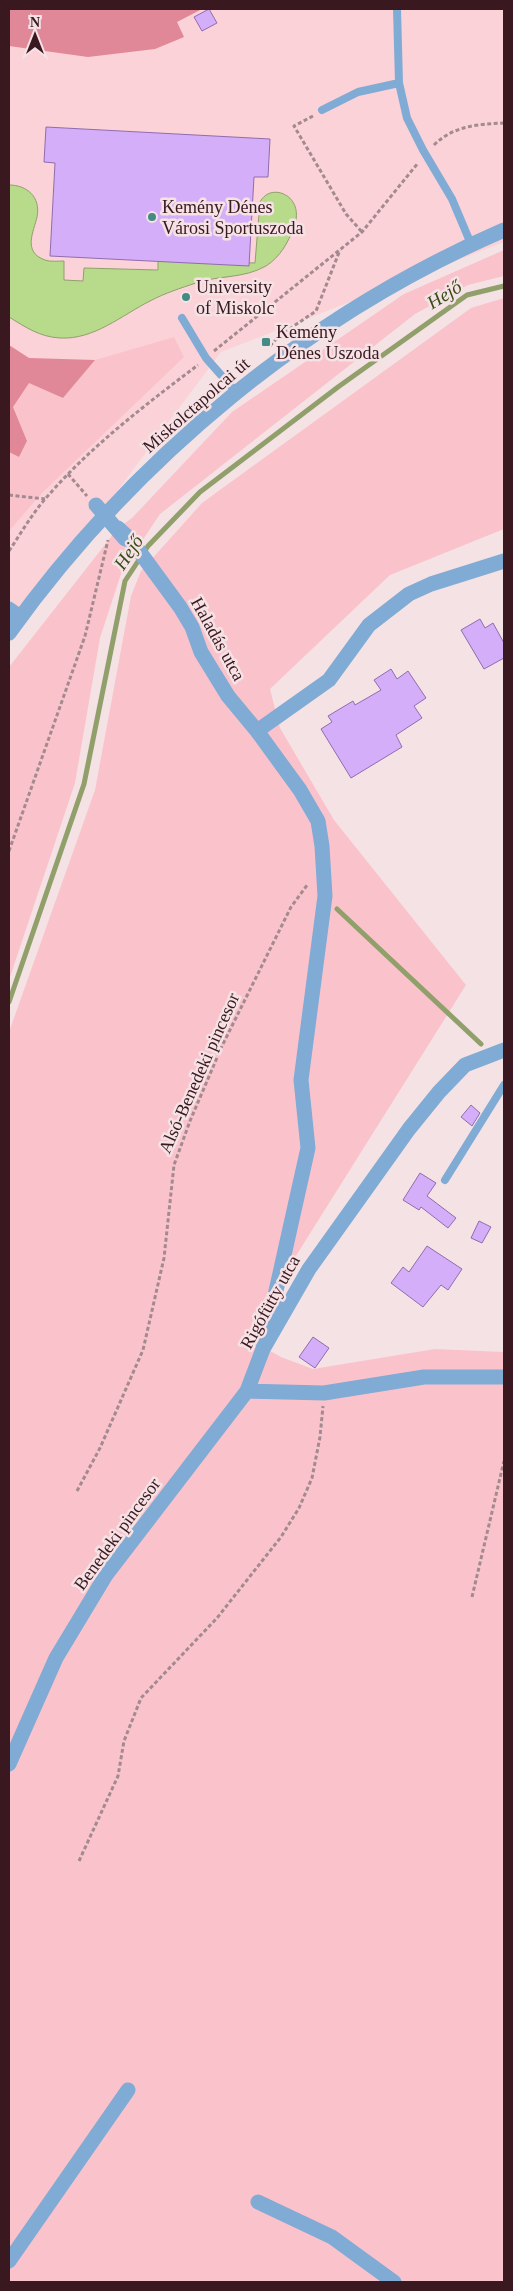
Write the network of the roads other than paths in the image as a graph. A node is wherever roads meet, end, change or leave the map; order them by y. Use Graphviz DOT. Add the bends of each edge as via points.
graph roads {
  1 [pos="397,9"];
  2 [pos="399,83"];
  3 [pos="322,110"];
  4 [pos="504,230"];
  5 [pos="471,244"];
  6 [pos="182,318"];
  7 [pos="236,392"];
  8 [pos="114,525"];
  9 [pos="504,561"];
  10 [pos="161,582"];
  11 [pos="14,613"];
  12 [pos="9,633"];
  13 [pos="258,731"];
  14 [pos="504,1050"];
  15 [pos="504,1085"];
  16 [pos="445,1180"];
  17 [pos="263,1350"];
  18 [pos="504,1377"];
  19 [pos="247,1391"];
  20 [pos="9,1764"];
  21 [pos="128,2090"];
  22 [pos="258,2202"];
  23 [pos="9,2261"];
  24 [pos="394,2282"];
  1 -- 2 [label="lane"];
  2 -- 3 [label="lane" via="358,92"];
  2 -- 5 [label="lane" via="406,118 452,198"];
  4 -- 5 [label="street, Miskolctapolcai út"];
  5 -- 7 [label="street, Miskolctapolcai út" via="348,312"];
  6 -- 7 [label="lane" via="206,358"];
  7 -- 8 [label="street, Miskolctapolcai út" via="176,446"];
  8 -- 10 [label="street, Haladás utca"];
  8 -- 10 [label="street, Haladás utca"];
  8 -- 11 [label="street, Miskolctapolcai út"];
  9 -- 13 [label="street" via="409,594 368,625 329,680"];
  10 -- 13 [label="street, Haladás utca" via="192,627 201,652 228,696"];
  11 -- 12 [label="street, Miskolctapolcai út"];
  13 -- 17 [label="street, Haladás utca" via="318,820 325,896 301,1080 308,1148"];
  14 -- 17 [label="street, Rigófütty utca" via="465,1065 433,1099 309,1268"];
  15 -- 16 [label="lane"];
  17 -- 19 [label="street, Rigófütty utca"];
  18 -- 19 [label="street" via="424,1377 324,1393"];
  19 -- 20 [label="street, Benedeki pincesor" via="106,1575 56,1658"];
  21 -- 23 [label="street"];
  22 -- 24 [label="street" via="332,2237"];
}
